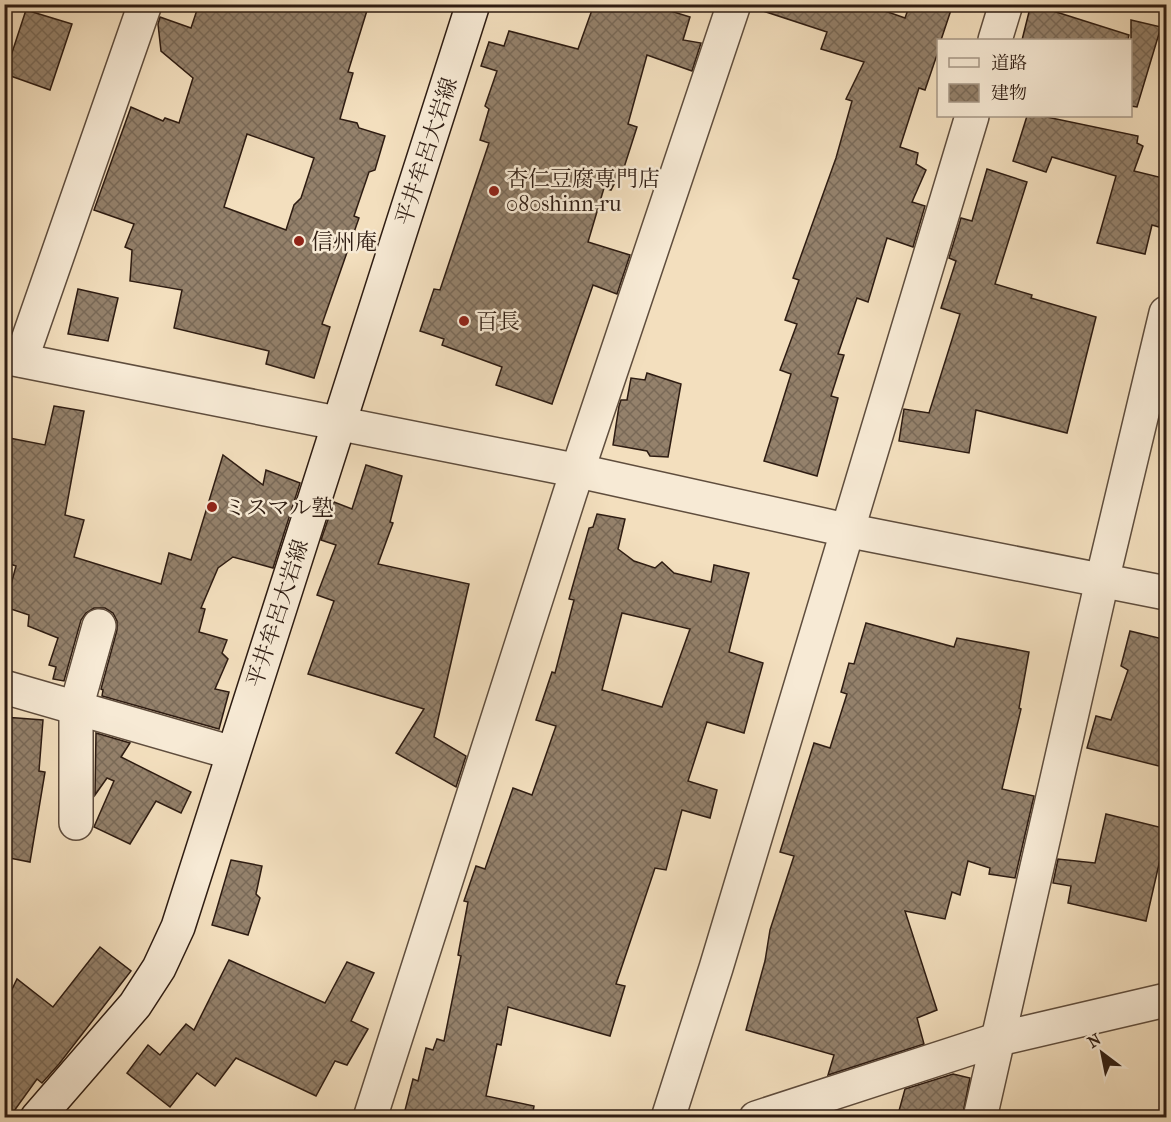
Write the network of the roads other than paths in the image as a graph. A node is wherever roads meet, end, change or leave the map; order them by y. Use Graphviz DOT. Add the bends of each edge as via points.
graph roads {
  1 [pos="145,4"];
  2 [pos="473,4"];
  3 [pos="734,4"];
  4 [pos="1006,4"];
  5 [pos="995,39"];
  6 [pos="972,117"];
  7 [pos="1167,314"];
  8 [pos="13,358"];
  9 [pos="338,424"];
  10 [pos="579,471"];
  11 [pos="846,530"];
  12 [pos="1102,581"];
  13 [pos="1167,592"];
  14 [pos="99,626"];
  15 [pos="4,687"];
  16 [pos="76,708"];
  17 [pos="233,753"];
  18 [pos="76,823"];
  19 [pos="1167,1000"];
  20 [pos="999,1039"];
  21 [pos="37,1118"];
  22 [pos="370,1118"];
  23 [pos="668,1118"];
  24 [pos="756,1118"];
  25 [pos="980,1118"];
  1 -- 8 [label="street"];
  2 -- 9 [label="street, 平井牟呂大岩線"];
  3 -- 10 [label="street"];
  4 -- 5 [label="street"];
  6 -- 11 [label="street"];
  7 -- 12 [label="street"];
  8 -- 9 [label="street"];
  9 -- 10 [label="street"];
  9 -- 17 [label="street, 平井牟呂大岩線"];
  10 -- 11 [label="street"];
  10 -- 22 [label="street"];
  11 -- 12 [label="street"];
  11 -- 23 [label="street"];
  12 -- 13 [label="street"];
  12 -- 20 [label="street"];
  14 -- 16 [label="street"];
  15 -- 16 [label="street"];
  16 -- 17 [label="street"];
  16 -- 18 [label="street"];
  17 -- 21 [label="street, 平井牟呂大岩線" via="178,927 159,968 135,1005"];
  19 -- 20 [label="street"];
  20 -- 24 [label="street"];
  20 -- 25 [label="street"];
}
